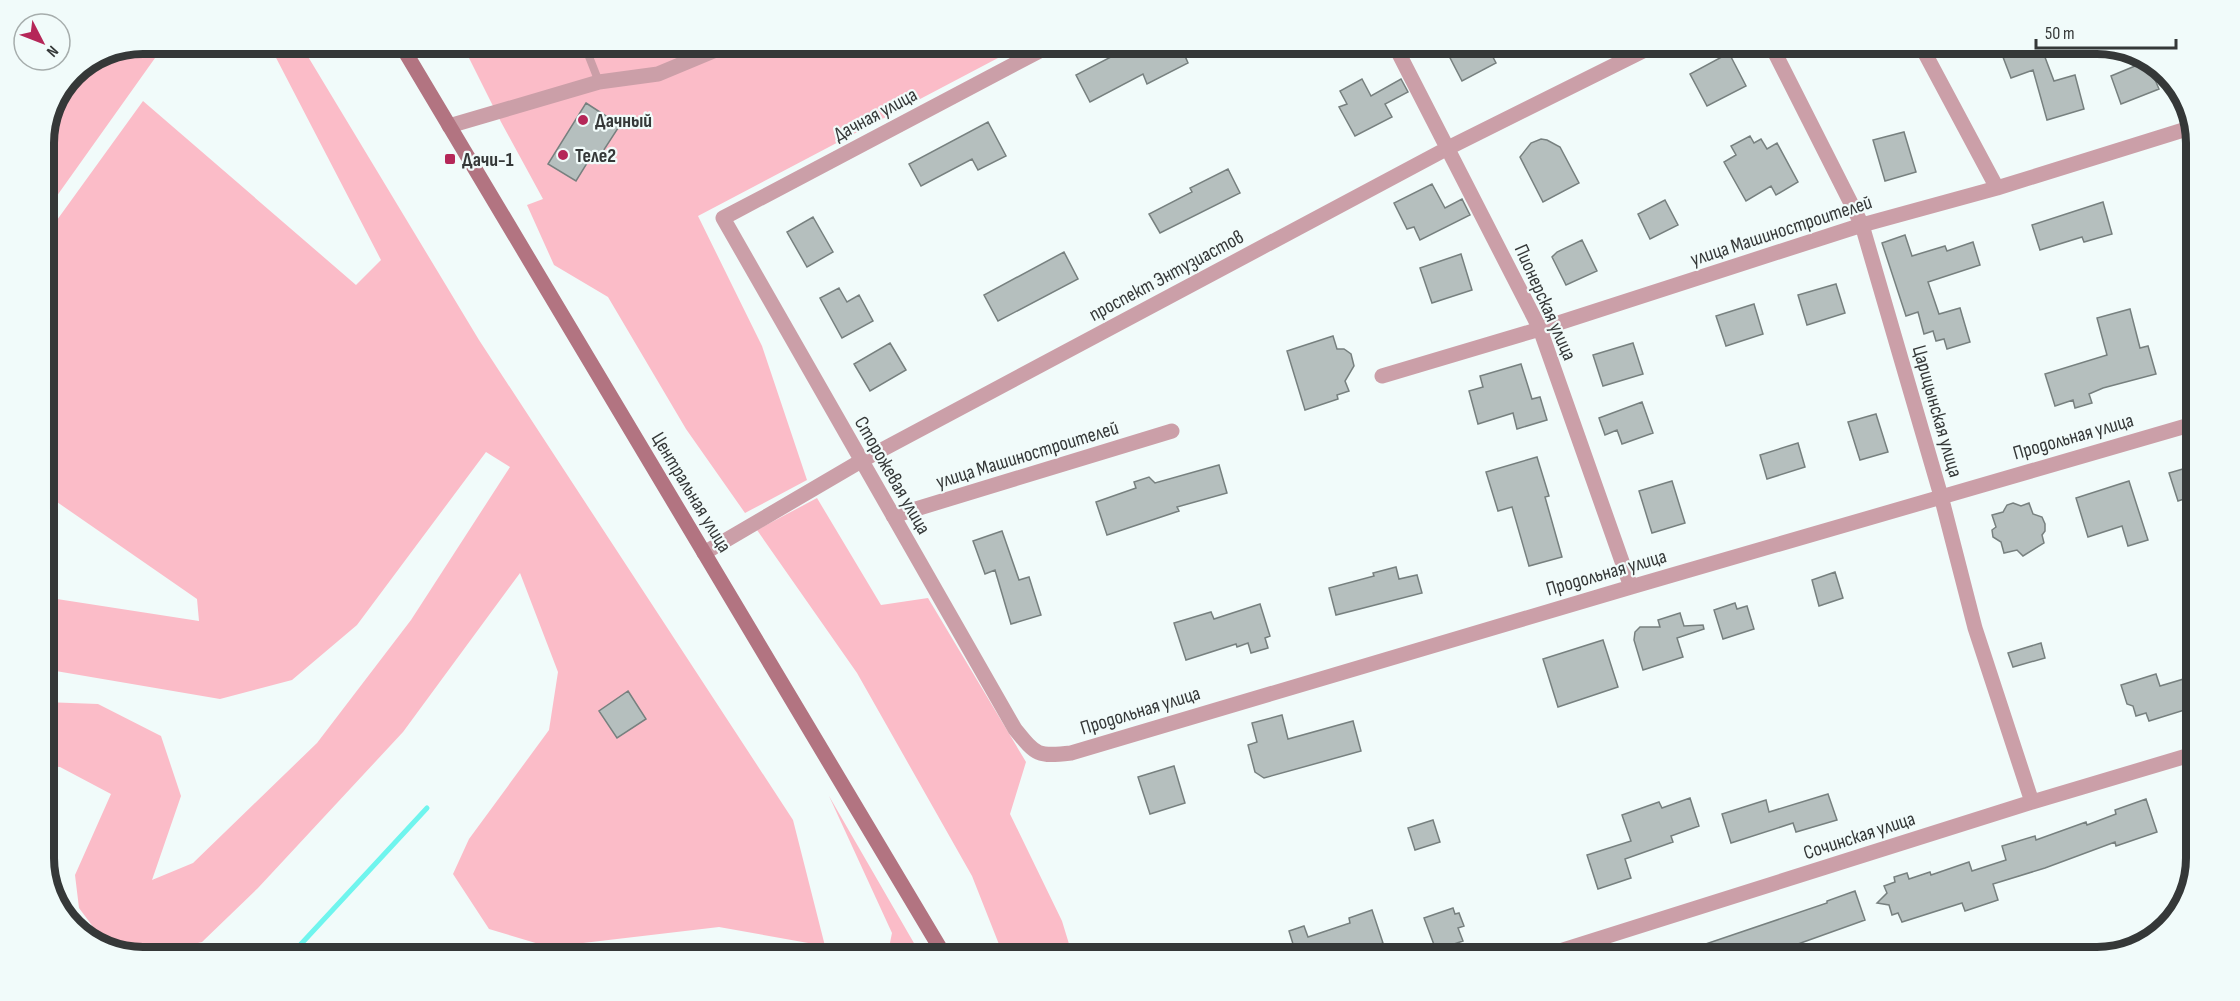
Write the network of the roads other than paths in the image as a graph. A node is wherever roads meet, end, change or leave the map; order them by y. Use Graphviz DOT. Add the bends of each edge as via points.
graph roads {
  1 [pos="406,54"];
  2 [pos="588,54"];
  3 [pos="706,54"];
  4 [pos="1034,54"];
  5 [pos="1399,54"];
  6 [pos="1637,54"];
  7 [pos="1776,54"];
  8 [pos="1925,54"];
  9 [pos="599,82"];
  10 [pos="449,126"];
  11 [pos="2185,130"];
  12 [pos="1448,148"];
  13 [pos="1997,188"];
  14 [pos="723,218"];
  15 [pos="1862,225"];
  16 [pos="1540,329"];
  17 [pos="1382,376"];
  18 [pos="2186,426"];
  19 [pos="1172,431"];
  20 [pos="861,461"];
  21 [pos="1941,496"];
  22 [pos="893,516"];
  23 [pos="704,553"];
  24 [pos="1631,587"];
  25 [pos="1032,749"];
  26 [pos="2186,760"];
  27 [pos="2032,802"];
  28 [pos="939,947"];
  29 [pos="1573,947"];
  1 -- 10 [label="street, Центральная улица"];
  2 -- 9 [label="lane"];
  3 -- 9 [label="street" via="658,74"];
  4 -- 14 [label="street, Дачная улица"];
  5 -- 12 [label="street, Пионерская улица"];
  6 -- 12 [label="street, проспект Энтузиастов"];
  7 -- 15 [label="street, Царицынская улица"];
  8 -- 13 [label="street"];
  9 -- 10 [label="street"];
  10 -- 23 [label="street, Центральная улица"];
  11 -- 13 [label="street, улица Машиностроителей"];
  12 -- 16 [label="street, Пионерская улица"];
  12 -- 20 [label="street, проспект Энтузиастов"];
  13 -- 15 [label="street, улица Машиностроителей"];
  14 -- 20 [label="street, Сторожевая улица"];
  15 -- 16 [label="street, улица Машиностроителей"];
  15 -- 21 [label="street, Царицынская улица"];
  16 -- 17 [label="street, улица Машиностроителей"];
  16 -- 24 [label="street, Пионерская улица"];
  18 -- 21 [label="street, Продольная улица"];
  19 -- 22 [label="street, улица Машиностроителей"];
  20 -- 22 [label="street, Сторожевая улица"];
  20 -- 23 [label="street, проспект Энтузиастов"];
  21 -- 24 [label="street, Продольная улица"];
  21 -- 27 [label="street, Царицынская улица" via="1975,628"];
  22 -- 25 [label="street, Сторожевая улица" via="1015,729"];
  23 -- 28 [label="street, Центральная улица"];
  24 -- 25 [label="street, Продольная улица" via="1071,753 1046,756"];
  26 -- 27 [label="street, Сочинская улица"];
  27 -- 29 [label="street, Сочинская улица"];
}
